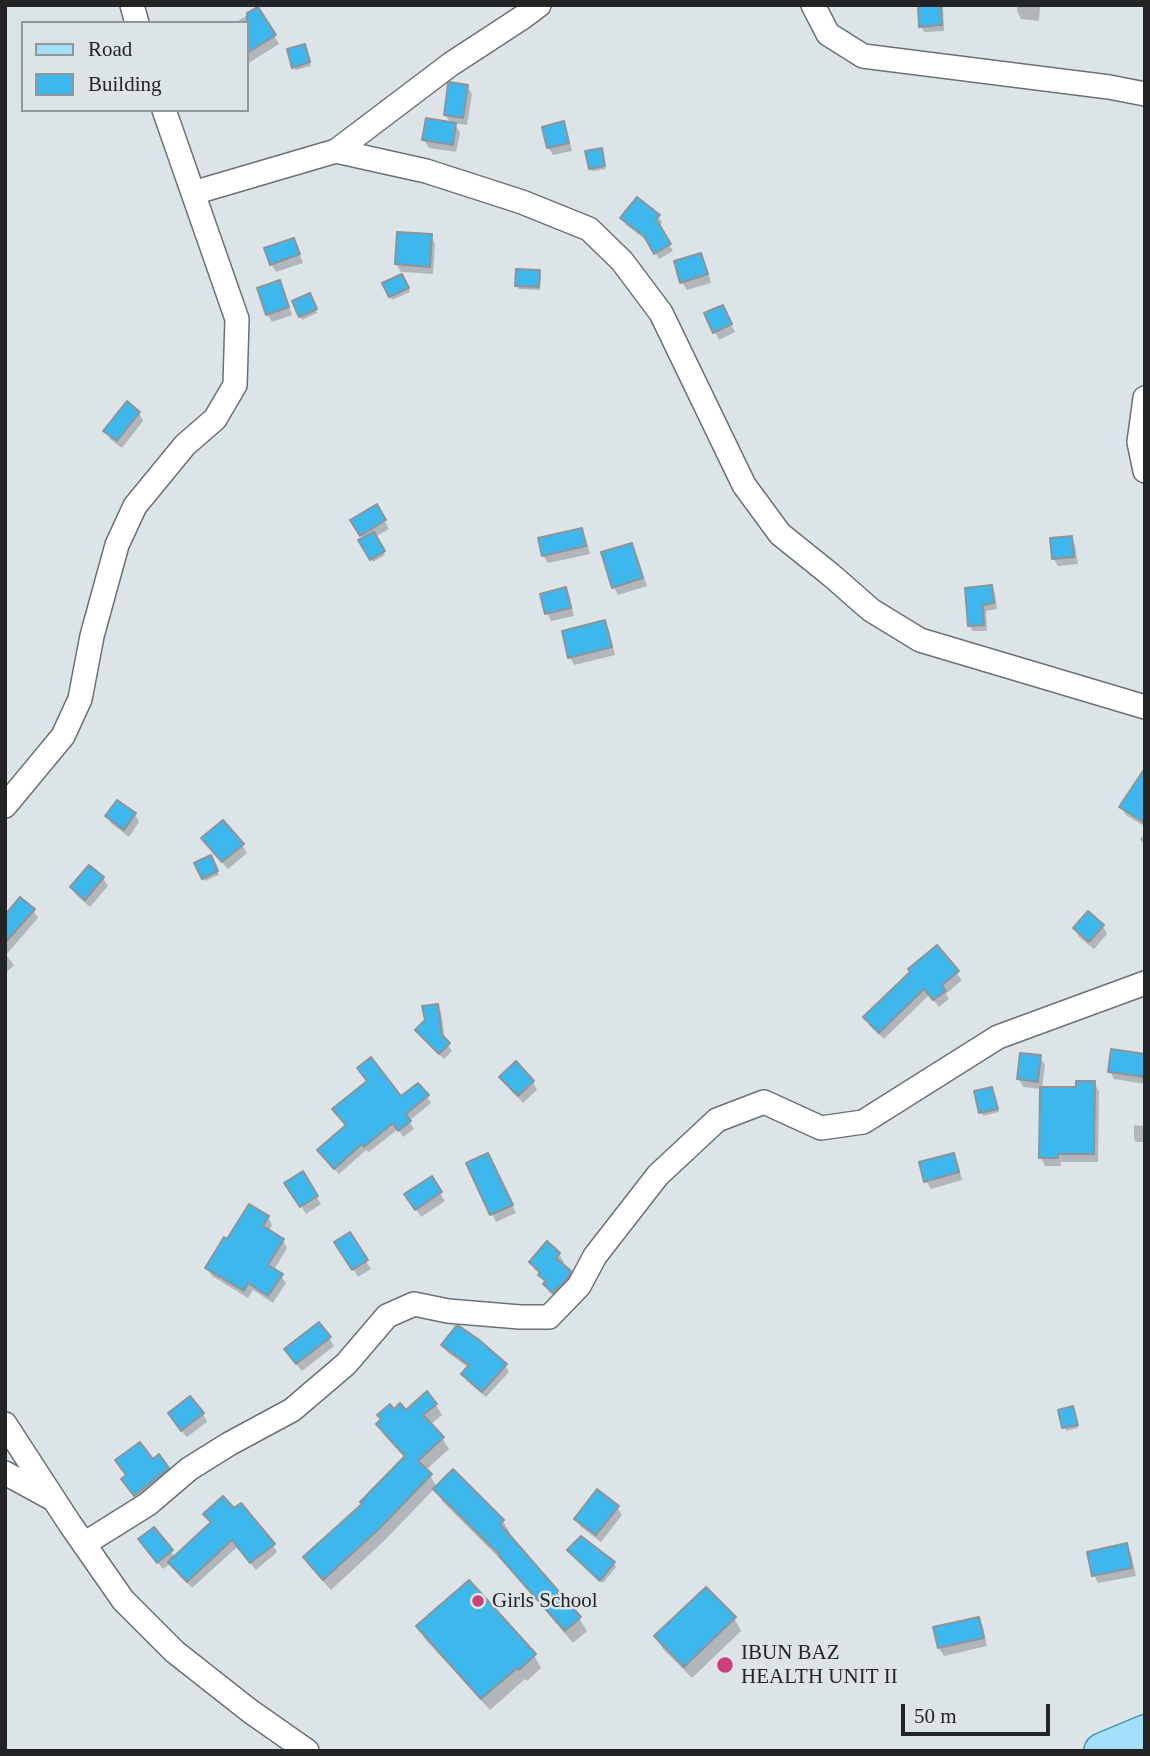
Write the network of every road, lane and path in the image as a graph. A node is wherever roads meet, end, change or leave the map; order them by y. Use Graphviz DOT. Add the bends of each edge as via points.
graph roads {
  1 [pos="539,5"];
  2 [pos="813,5"];
  3 [pos="1145,94"];
  4 [pos="165,112"];
  5 [pos="336,151"];
  6 [pos="193,192"];
  7 [pos="1145,398"];
  8 [pos="1145,471"];
  9 [pos="1145,707"];
  10 [pos="5,806"];
  11 [pos="1145,983"];
  12 [pos="5,1424"];
  13 [pos="5,1473"];
  14 [pos="54,1500"];
  15 [pos="84,1544"];
  16 [pos="1145,1733"];
  17 [pos="307,1751"];
  18 [pos="1102,1751"];
  1 -- 5 [label="street"];
  2 -- 3 [label="street" via="828,34 863,56"];
  4 -- 6 [label="street"];
  5 -- 6 [label="street"];
  5 -- 9 [label="street" via="426,171 589,229 622,261 661,313 744,485 780,534 871,610 920,640"];
  6 -- 10 [label="street" via="237,319 235,385 215,419 185,445 135,506 117,545 80,699 63,736"];
  7 -- 8 [label="street" via="1139,442"];
  11 -- 15 [label="street" via="998,1037 863,1122 821,1128 764,1102 717,1120 658,1175 595,1256 579,1286 549,1317 448,1311 414,1304 387,1316 346,1364 292,1410 189,1469 148,1504"];
  12 -- 14 [label="street"];
  13 -- 14 [label="street"];
  14 -- 15 [label="street"];
  15 -- 17 [label="street" via="123,1600 175,1652"];
  16 -- 18 [label="main road"];
}
